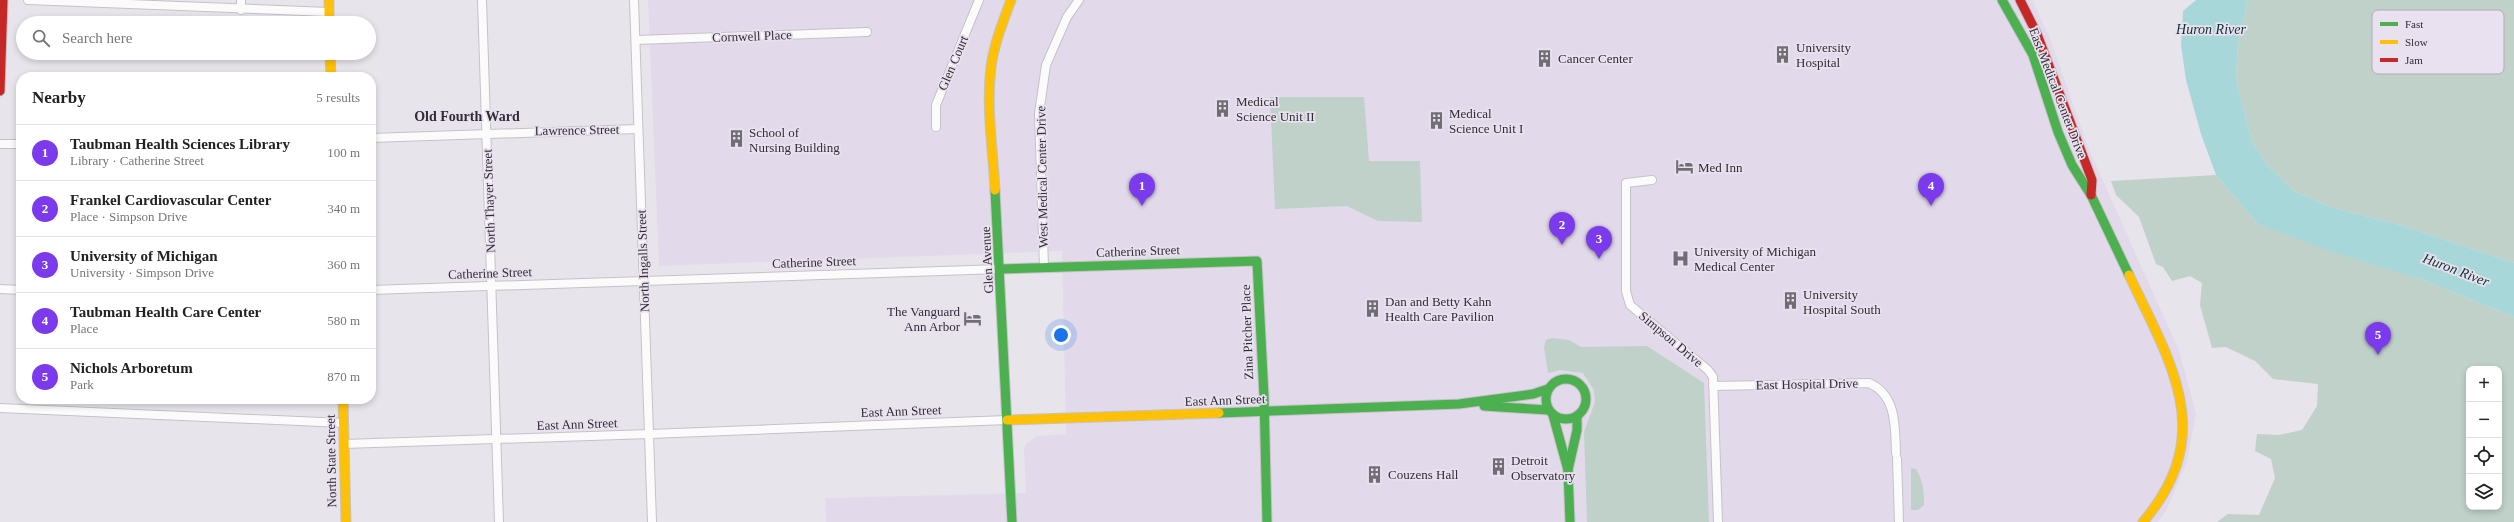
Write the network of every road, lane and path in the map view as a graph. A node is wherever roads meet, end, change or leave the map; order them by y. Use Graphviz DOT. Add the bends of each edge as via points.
graph roads {
  1 [pos="3,0"];
  2 [pos="28,0"];
  3 [pos="241,0"];
  4 [pos="329,0"];
  5 [pos="482,0"];
  6 [pos="634,0"];
  7 [pos="980,0"];
  8 [pos="1011,0"];
  9 [pos="1079,0"];
  10 [pos="2002,0"];
  11 [pos="2020,0"];
  12 [pos="241,10"];
  13 [pos="329,12"];
  14 [pos="329,16"];
  15 [pos="867,32"];
  16 [pos="636,40"];
  17 [pos="330,60"];
  18 [pos="331,72"];
  19 [pos="0,91"];
  20 [pos="936,127"];
  21 [pos="638,129"];
  22 [pos="487,133"];
  23 [pos="376,138"];
  24 [pos="0,144"];
  25 [pos="16,144"];
  26 [pos="1652,180"];
  27 [pos="2091,195"];
  28 [pos="1257,261"];
  29 [pos="1044,267"];
  30 [pos="1001,269"];
  31 [pos="643,280"];
  32 [pos="492,286"];
  33 [pos="0,289"];
  34 [pos="16,290"];
  35 [pos="376,290"];
  36 [pos="1713,386"];
  37 [pos="1548,389"];
  38 [pos="342,404"];
  39 [pos="1459,404"];
  40 [pos="0,408"];
  41 [pos="1265,412"];
  42 [pos="1551,412"];
  43 [pos="1577,416"];
  44 [pos="1007,420"];
  45 [pos="343,423"];
  46 [pos="650,434"];
  47 [pos="497,439"];
  48 [pos="344,444"];
  49 [pos="1568,470"];
  50 [pos="346,522"];
  51 [pos="499,522"];
  52 [pos="652,522"];
  53 [pos="1012,522"];
  54 [pos="1267,522"];
  55 [pos="1570,522"];
  56 [pos="1718,522"];
  57 [pos="1899,522"];
  58 [pos="2143,522"];
  1 -- 19 [label="street"];
  2 -- 12 [label="street"];
  3 -- 12 [label="street"];
  4 -- 13 [label="street"];
  5 -- 22 [label="street, North Thayer Street"];
  6 -- 16 [label="street, North Ingalls Street"];
  7 -- 20 [label="street, Glen Court" via="936,105"];
  8 -- 30 [label="street, Glen Avenue" via="997,37 991,67 989,100"];
  9 -- 29 [label="street, West Medical Center Drive" via="1067,17 1046,65 1039,114"];
  10 -- 27 [label="street, East Medical Center Drive" via="2027,43 2064,149 2082,184"];
  11 -- 27 [label="street, East Medical Center Drive" via="2037,34 2092,180"];
  12 -- 13 [label="street"];
  13 -- 14 [label="street"];
  15 -- 16 [label="street, Cornwell Place"];
  16 -- 21 [label="street, North Ingalls Street"];
  17 -- 18 [label="street"];
  21 -- 22 [label="street, Lawrence Street"];
  21 -- 31 [label="street, North Ingalls Street"];
  22 -- 23 [label="street, Lawrence Street"];
  22 -- 32 [label="street, North Thayer Street"];
  24 -- 25 [label="street"];
  26 -- 36 [label="street, Simpson Drive" via="1626,183 1626,291 1630,305 1708,370 1713,377"];
  27 -- 58 [label="street, East Medical Center Drive" via="2142,301 2181,400 2184,432 2179,454 2164,497"];
  28 -- 29 [label="street, Catherine Street"];
  28 -- 41 [label="street, Zina Pitcher Place"];
  29 -- 30 [label="street, Catherine Street"];
  30 -- 31 [label="street, Catherine Street"];
  30 -- 44 [label="street, Glen Avenue"];
  31 -- 32 [label="street, Catherine Street"];
  31 -- 46 [label="street, North Ingalls Street"];
  32 -- 35 [label="street, Catherine Street"];
  32 -- 47 [label="street, North Thayer Street"];
  33 -- 34 [label="street"];
  36 -- 56 [label="street, Simpson Drive"];
  36 -- 57 [label="street, East Hospital Drive" via="1869,383 1876,387 1893,410"];
  37 -- 39 [label="street, East Ann Street" via="1533,394"];
  37 -- 42 [label="street" via="1546,396"];
  37 -- 43 [label="street" via="1563,380 1580,384 1586,400"];
  38 -- 45 [label="street, North State Street"];
  39 -- 41 [label="street, East Ann Street"];
  39 -- 42 [label="street, East Ann Street"];
  40 -- 45 [label="street"];
  41 -- 44 [label="street, East Ann Street"];
  41 -- 54 [label="street, Zina Pitcher Place"];
  42 -- 43 [label="street" via="1564,419"];
  42 -- 49 [label="street"];
  43 -- 49 [label="street" via="1577,430"];
  44 -- 46 [label="street, East Ann Street"];
  44 -- 53 [label="street, Glen Avenue"];
  45 -- 48 [label="street, North State Street"];
  46 -- 47 [label="street, East Ann Street"];
  46 -- 52 [label="street, North Ingalls Street"];
  47 -- 48 [label="street, East Ann Street"];
  47 -- 51 [label="street, North Thayer Street"];
  48 -- 50 [label="street, North State Street"];
  49 -- 55 [label="street"];
}
